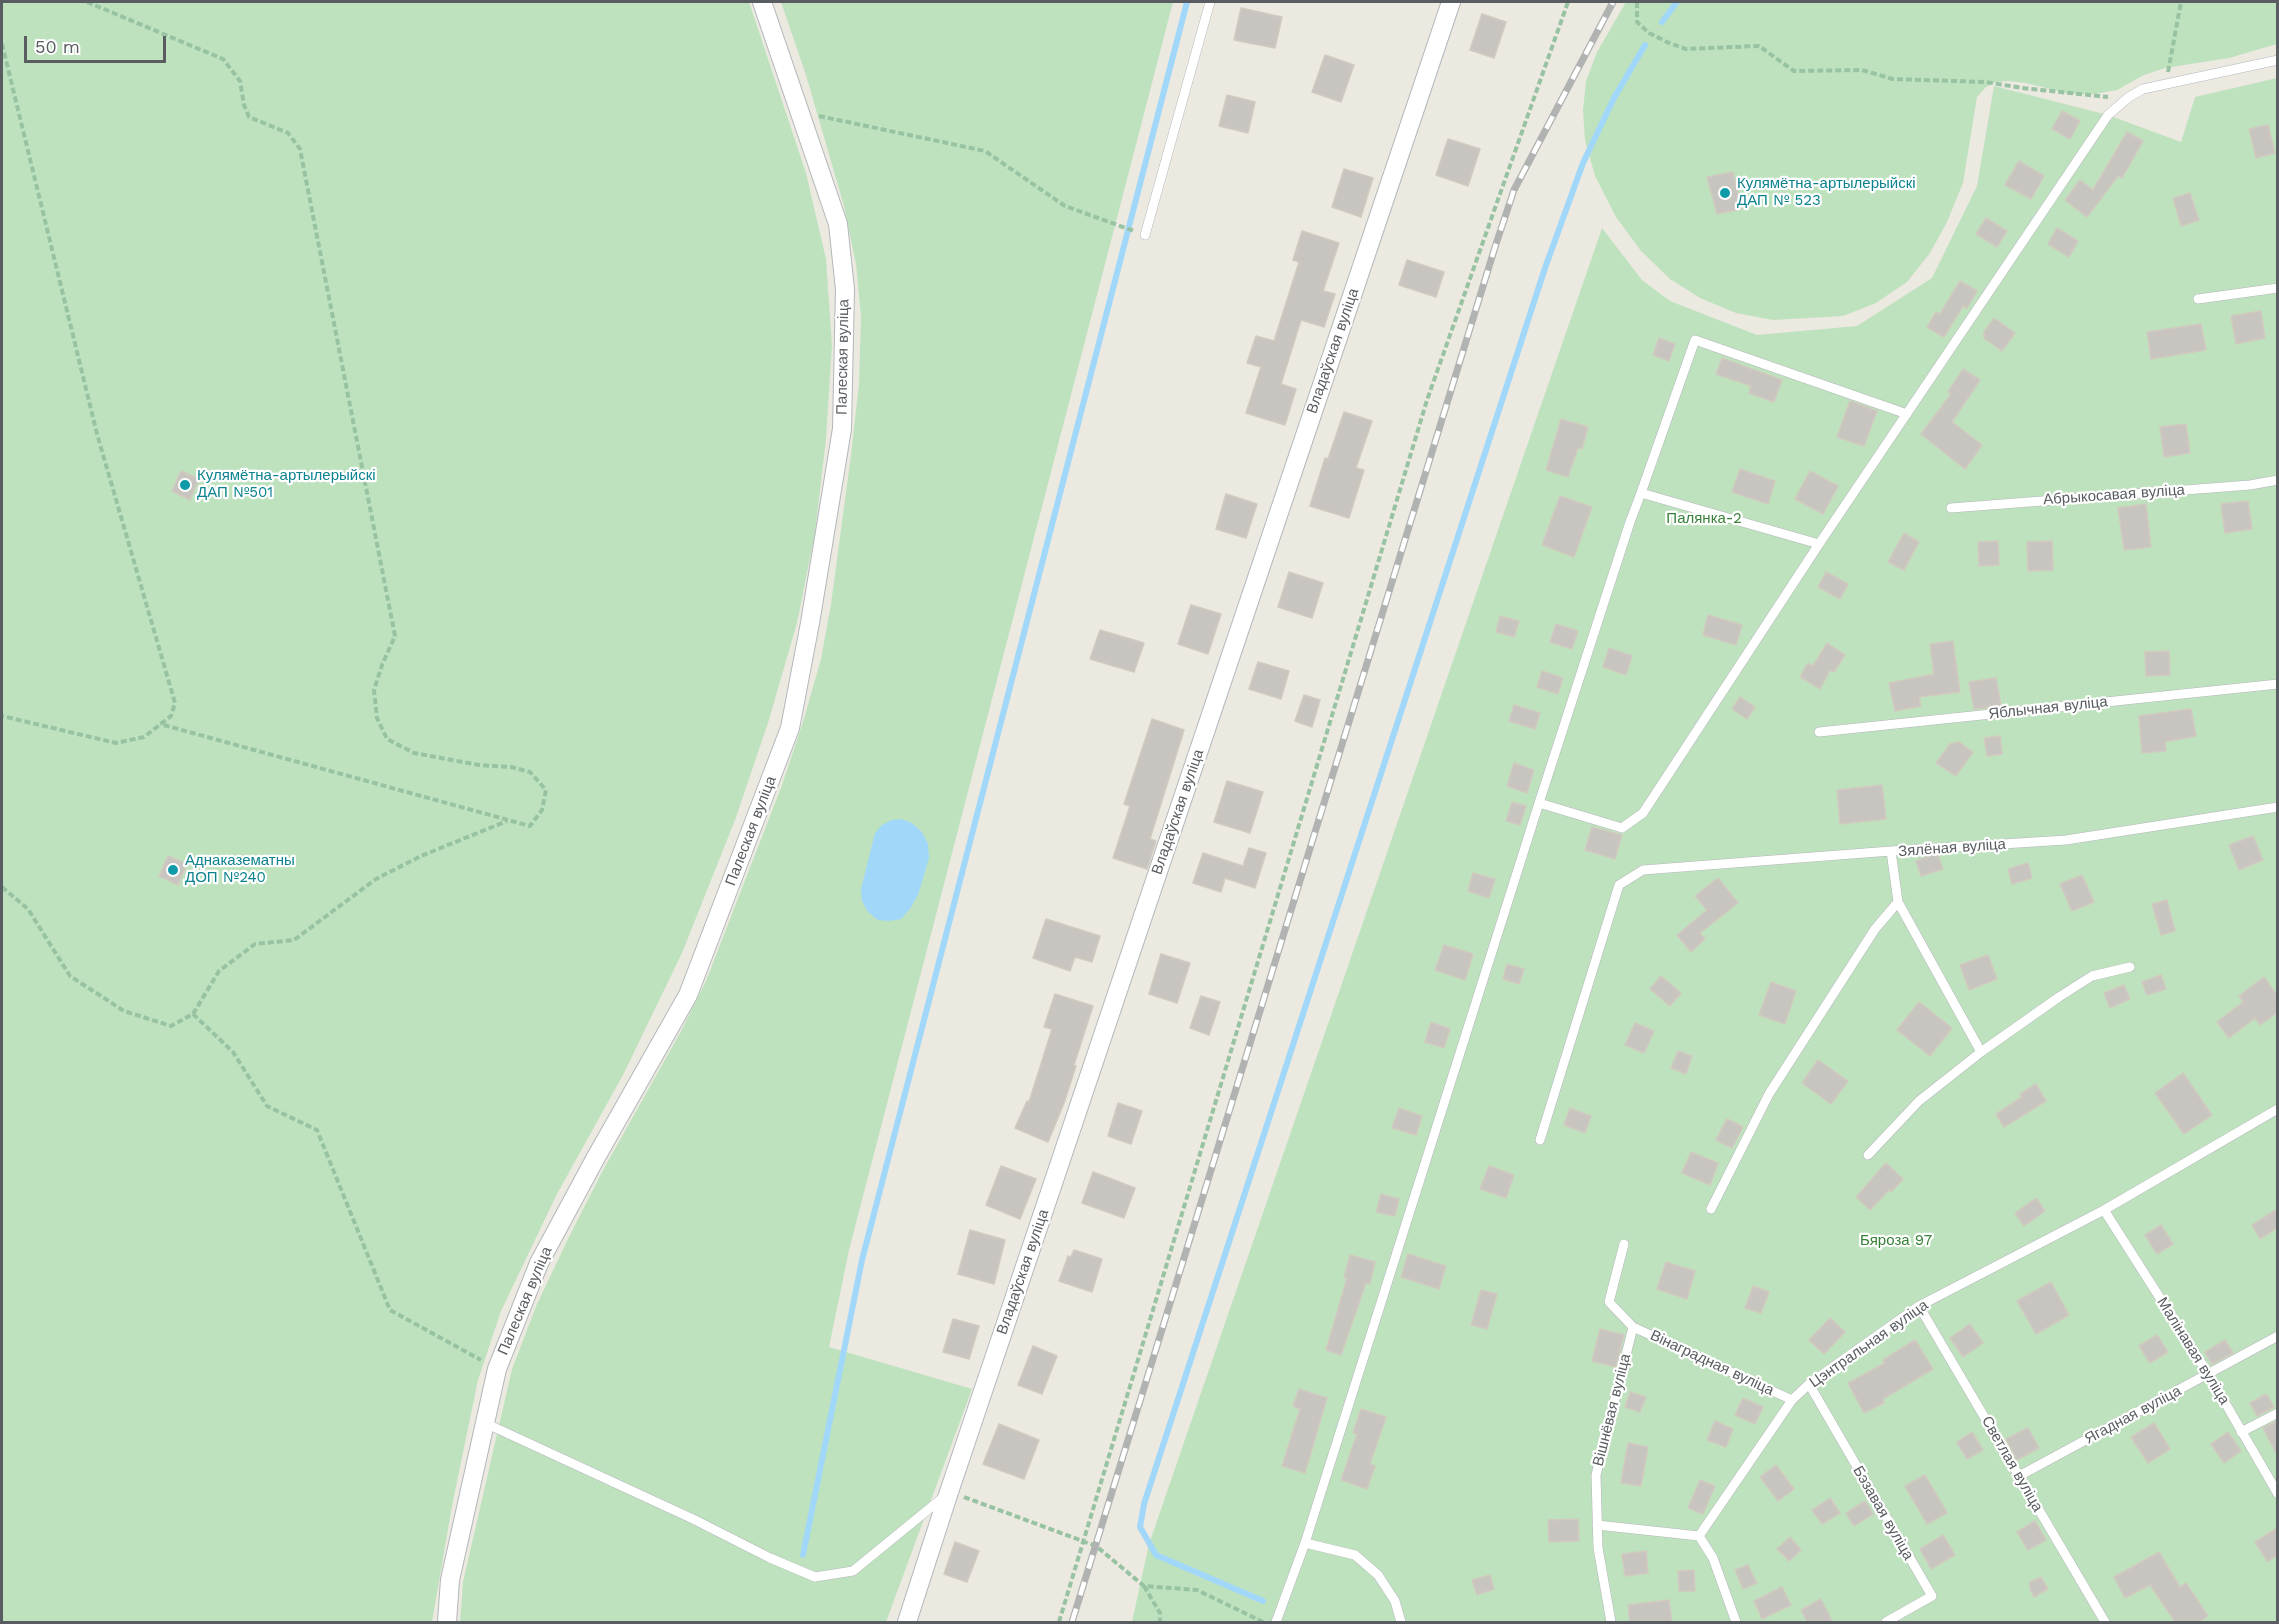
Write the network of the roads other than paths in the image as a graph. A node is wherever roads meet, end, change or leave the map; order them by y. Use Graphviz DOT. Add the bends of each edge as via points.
graph roads {
  1 [pos="762,2"];
  2 [pos="1210,2"];
  3 [pos="1451,2"];
  4 [pos="2277,60"];
  5 [pos="1145,235"];
  6 [pos="2277,288"];
  7 [pos="2198,298"];
  8 [pos="1907,414"];
  9 [pos="2277,480"];
  10 [pos="1641,493"];
  11 [pos="1951,508"];
  12 [pos="1819,544"];
  13 [pos="2277,684"];
  14 [pos="1819,732"];
  15 [pos="1539,803"];
  16 [pos="2277,807"];
  17 [pos="1891,850"];
  18 [pos="1898,902"];
  19 [pos="2130,967"];
  20 [pos="1981,1052"];
  21 [pos="2277,1109"];
  22 [pos="1540,1140"];
  23 [pos="1868,1155"];
  24 [pos="1711,1209"];
  25 [pos="2104,1210"];
  26 [pos="1624,1244"];
  27 [pos="1919,1306"];
  28 [pos="1633,1327"];
  29 [pos="2277,1336"];
  30 [pos="2209,1375"];
  31 [pos="1809,1384"];
  32 [pos="1792,1400"];
  33 [pos="2277,1413"];
  34 [pos="485,1423"];
  35 [pos="2241,1432"];
  36 [pos="2019,1476"];
  37 [pos="949,1492"];
  38 [pos="2277,1494"];
  39 [pos="1597,1525"];
  40 [pos="1699,1536"];
  41 [pos="1305,1543"];
  42 [pos="447,1623"];
  43 [pos="907,1623"];
  44 [pos="1276,1623"];
  45 [pos="1401,1623"];
  46 [pos="1611,1623"];
  47 [pos="1736,1623"];
  48 [pos="1886,1623"];
  49 [pos="2105,1623"];
  1 -- 34 [label="street, Палеская вуліца" via="838,224 844,301 842,429 790,728 688,995 539,1263 497,1369"];
  2 -- 5 [label="lane"];
  3 -- 37 [label="street, Владаўская вуліца"];
  4 -- 8 [label="lane" via="2143,89 2108,115"];
  6 -- 7 [label="lane"];
  8 -- 10 [label="lane" via="1695,340"];
  8 -- 12 [label="lane"];
  9 -- 11 [label="lane, Абрыкосавая вуліца"];
  10 -- 12 [label="lane"];
  10 -- 15 [label="lane"];
  12 -- 15 [label="lane" via="1643,813 1622,828"];
  13 -- 14 [label="lane, Яблычная вуліца"];
  15 -- 41 [label="lane"];
  16 -- 17 [label="lane, Зялёная вуліца" via="2066,840"];
  17 -- 18 [label="lane, Зялёная вуліца"];
  17 -- 22 [label="lane" via="1643,870 1619,885"];
  18 -- 20 [label="lane, Зялёная вуліца"];
  18 -- 24 [label="lane" via="1875,929 1769,1094"];
  19 -- 20 [label="lane" via="2092,976"];
  20 -- 23 [label="lane" via="1919,1101"];
  21 -- 25 [label="lane, Цэнтральная вуліца"];
  25 -- 27 [label="lane, Цэнтральная вуліца"];
  25 -- 30 [label="lane, Малінавая вуліца"];
  26 -- 28 [label="lane" via="1609,1302"];
  27 -- 31 [label="lane, Цэнтральная вуліца"];
  27 -- 36 [label="lane, Светлая вуліца"];
  28 -- 32 [label="lane, Вінаградная вуліца"];
  28 -- 39 [label="lane, Вішнёвая вуліца" via="1596,1475"];
  29 -- 30 [label="lane, Ягадная вуліца"];
  30 -- 35 [label="lane, Малінавая вуліца"];
  30 -- 36 [label="lane, Ягадная вуліца"];
  31 -- 32 [label="lane, Цэнтральная вуліца"];
  31 -- 48 [label="lane, Бэзавая вуліца" via="1932,1596"];
  32 -- 40 [label="lane, Цэнтральная вуліца"];
  33 -- 35 [label="lane"];
  34 -- 37 [label="lane" via="815,1577 853,1571"];
  34 -- 42 [label="street, Палеская вуліца" via="450,1580"];
  35 -- 38 [label="lane, Малінавая вуліца"];
  36 -- 49 [label="lane, Светлая вуліца"];
  37 -- 43 [label="street, Владаўская вуліца"];
  39 -- 40 [label="lane"];
  39 -- 46 [label="lane, Вішнёвая вуліца"];
  40 -- 47 [label="lane" via="1713,1558"];
  41 -- 44 [label="lane"];
  41 -- 45 [label="lane" via="1355,1555 1378,1575 1395,1601"];
}
